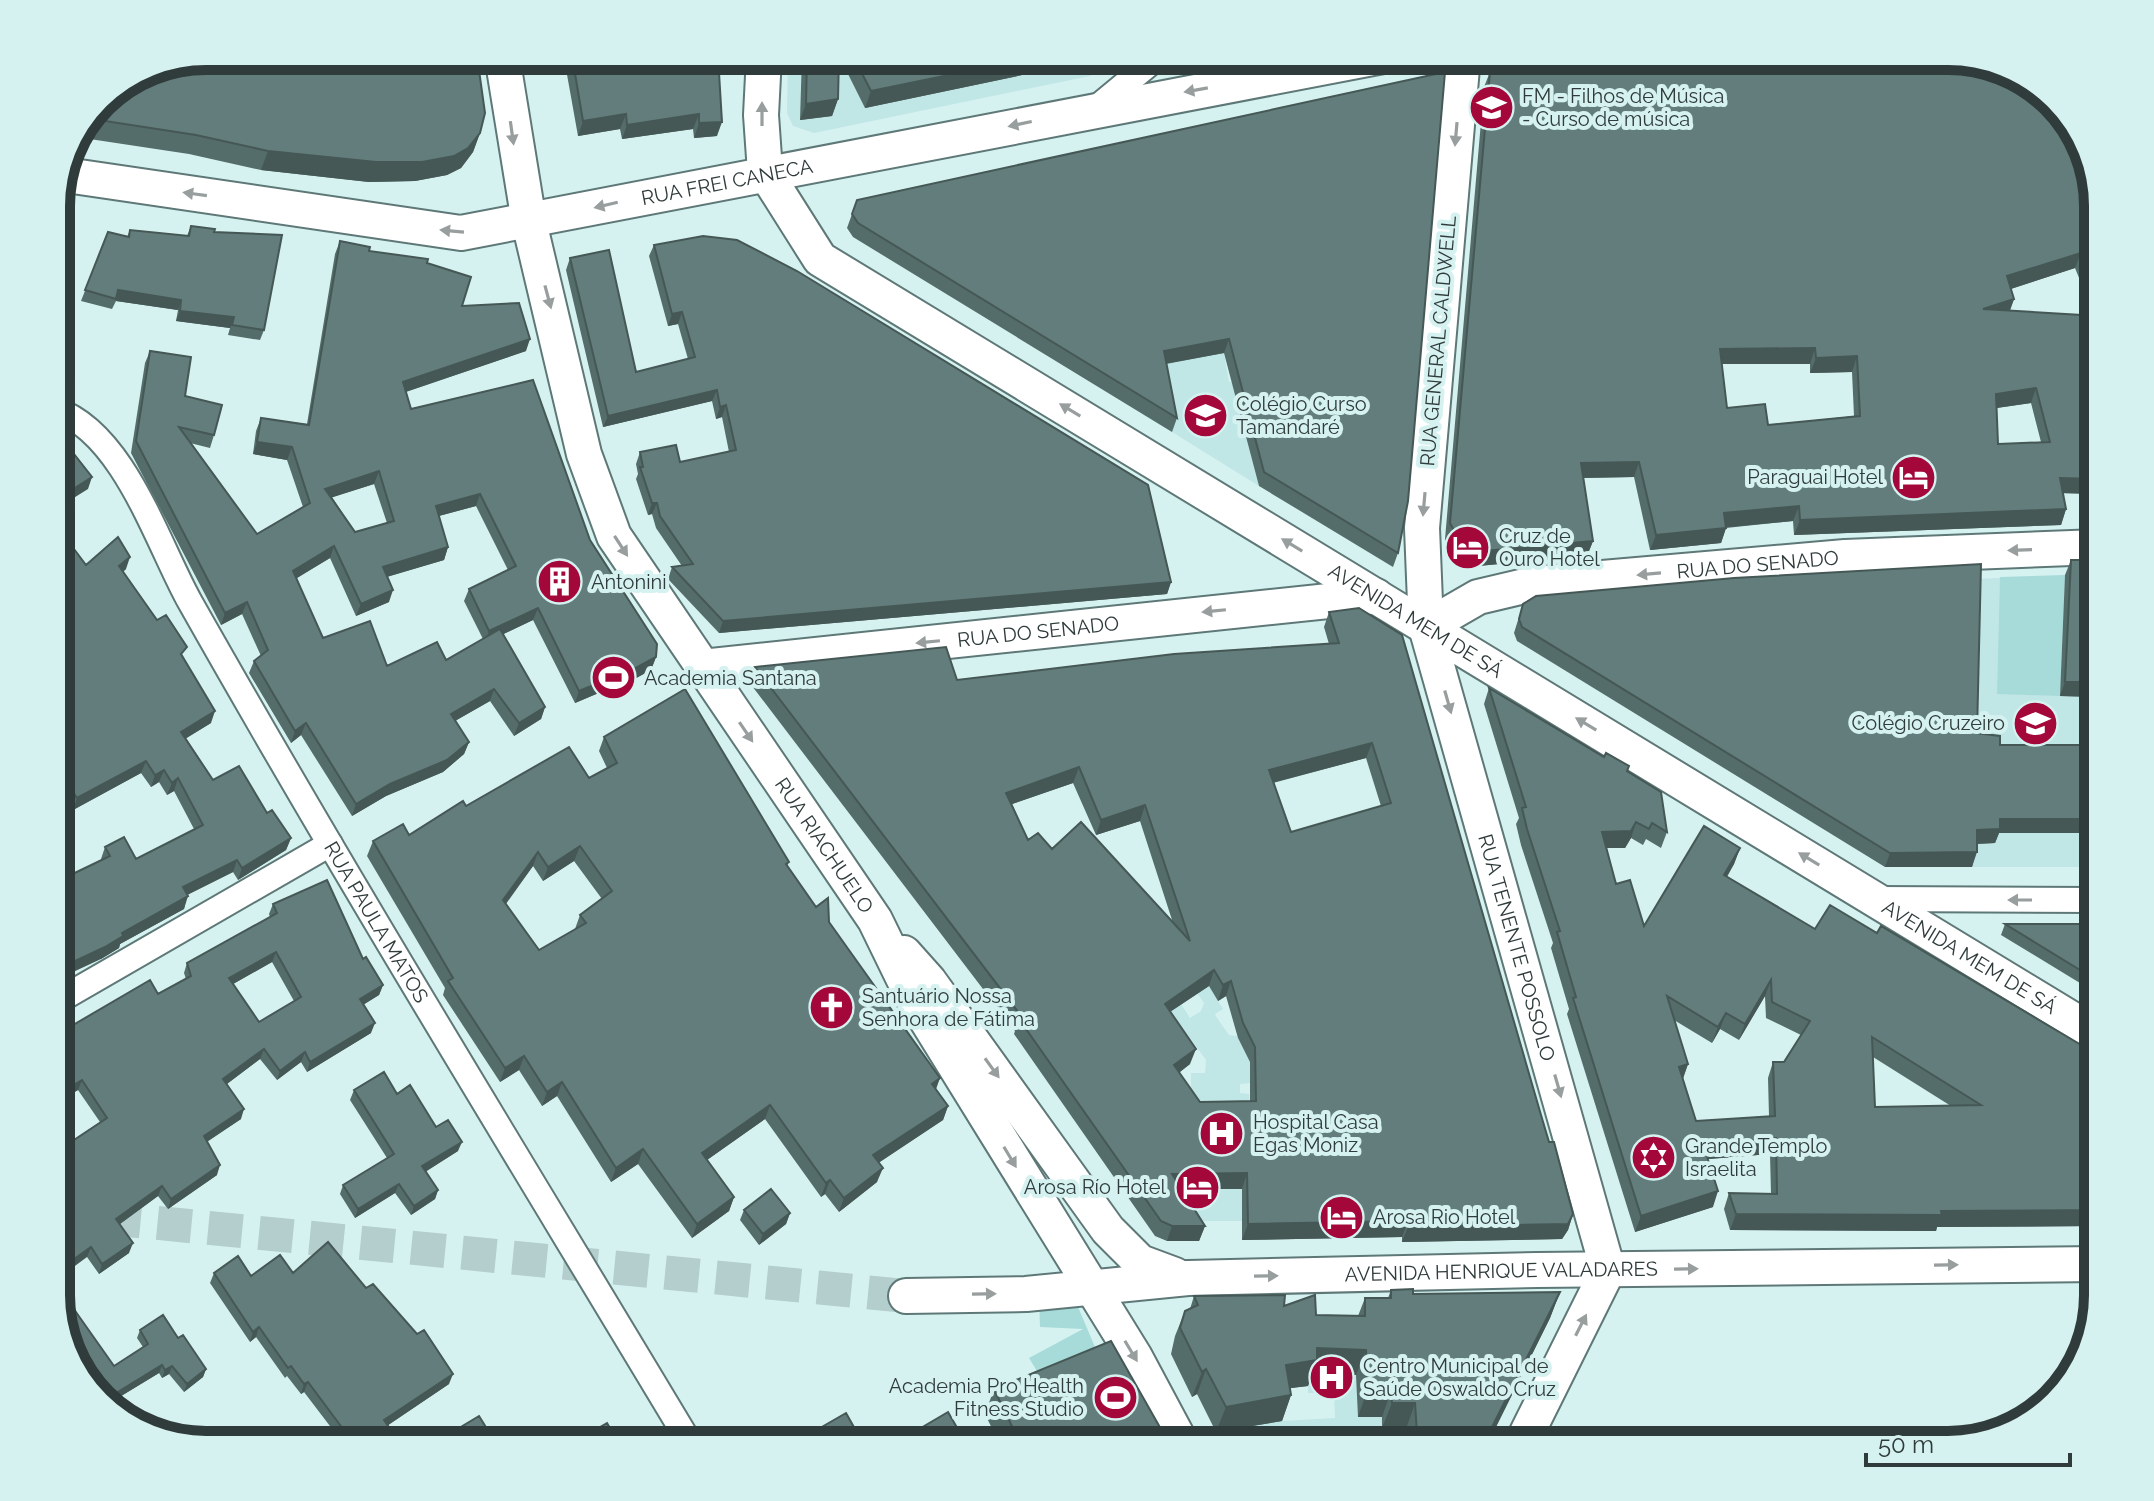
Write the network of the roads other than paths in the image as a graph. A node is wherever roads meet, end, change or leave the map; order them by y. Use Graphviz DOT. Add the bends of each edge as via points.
graph roads {
  1 [pos="504,70"];
  2 [pos="763,70"];
  3 [pos="1142,70"];
  4 [pos="1306,70"];
  5 [pos="1462,70"];
  6 [pos="1096,108"];
  7 [pos="765,172"];
  8 [pos="74,176"];
  9 [pos="529,222"];
  10 [pos="70,419"];
  11 [pos="2084,548"];
  12 [pos="1376,596"];
  13 [pos="1426,627"];
  14 [pos="702,667"];
  15 [pos="330,844"];
  16 [pos="1875,899"];
  17 [pos="2084,900"];
  18 [pos="875,920"];
  19 [pos="70,994"];
  20 [pos="2084,1026"];
  21 [pos="2084,1264"];
  22 [pos="1608,1270"];
  23 [pos="1188,1278"];
  24 [pos="1089,1285"];
  25 [pos="906,1296"];
  26 [pos="683,1431"];
  27 [pos="1175,1431"];
  28 [pos="1528,1431"];
  1 -- 9 [label="main road, RUA RIACHUELO, one-way"];
  7 -- 2 [label="main road, one-way"];
  3 -- 6 [label="street"];
  4 -- 6 [label="main road, RUA FREI CANECA, one-way"];
  5 -- 13 [label="main road, RUA GENERAL CALDWELL, one-way" via="1422,528"];
  6 -- 7 [label="main road, RUA FREI CANECA, one-way" via="839,162"];
  7 -- 9 [label="main road, RUA FREI CANECA, one-way"];
  12 -- 7 [label="main road, AVENIDA MEM DE SÁ, one-way" via="820,259"];
  9 -- 8 [label="main road, RUA FREI CANECA, one-way" via="461,233"];
  9 -- 14 [label="main road, RUA RIACHUELO, one-way" via="597,494 614,536"];
  10 -- 15 [label="street, RUA PAULA MATOS" via="119,463 189,599"];
  11 -- 13 [label="main road, RUA DO SENADO, one-way" via="1845,557 1533,584 1478,597"];
  12 -- 13 [label="main road, AVENIDA MEM DE SÁ"];
  12 -- 14 [label="main road, RUA DO SENADO, one-way"];
  16 -- 13 [label="main road, AVENIDA MEM DE SÁ, one-way"];
  13 -- 22 [label="main road, RUA TENENTE POSSOLO, one-way"];
  14 -- 18 [label="main road, RUA RIACHUELO, one-way"];
  15 -- 19 [label="street"];
  15 -- 26 [label="street, RUA PAULA MATOS"];
  17 -- 16 [label="street, one-way"];
  16 -- 20 [label="main road, AVENIDA MEM DE SÁ"];
  18 -- 23 [label="main road, one-way" via="929,981 1108,1230 1140,1262"];
  18 -- 24 [label="main road, RUA RIACHUELO, one-way" via="913,998"];
  22 -- 21 [label="main road, AVENIDA HENRIQUE VALADARES, one-way"];
  23 -- 22 [label="main road, AVENIDA HENRIQUE VALADARES, one-way"];
  28 -- 22 [label="main road, one-way"];
  23 -- 24 [label="main road, AVENIDA HENRIQUE VALADARES"];
  25 -- 24 [label="main road, AVENIDA HENRIQUE VALADARES, one-way" via="1026,1294"];
  24 -- 27 [label="main road, RUA RIACHUELO, one-way"];
}
